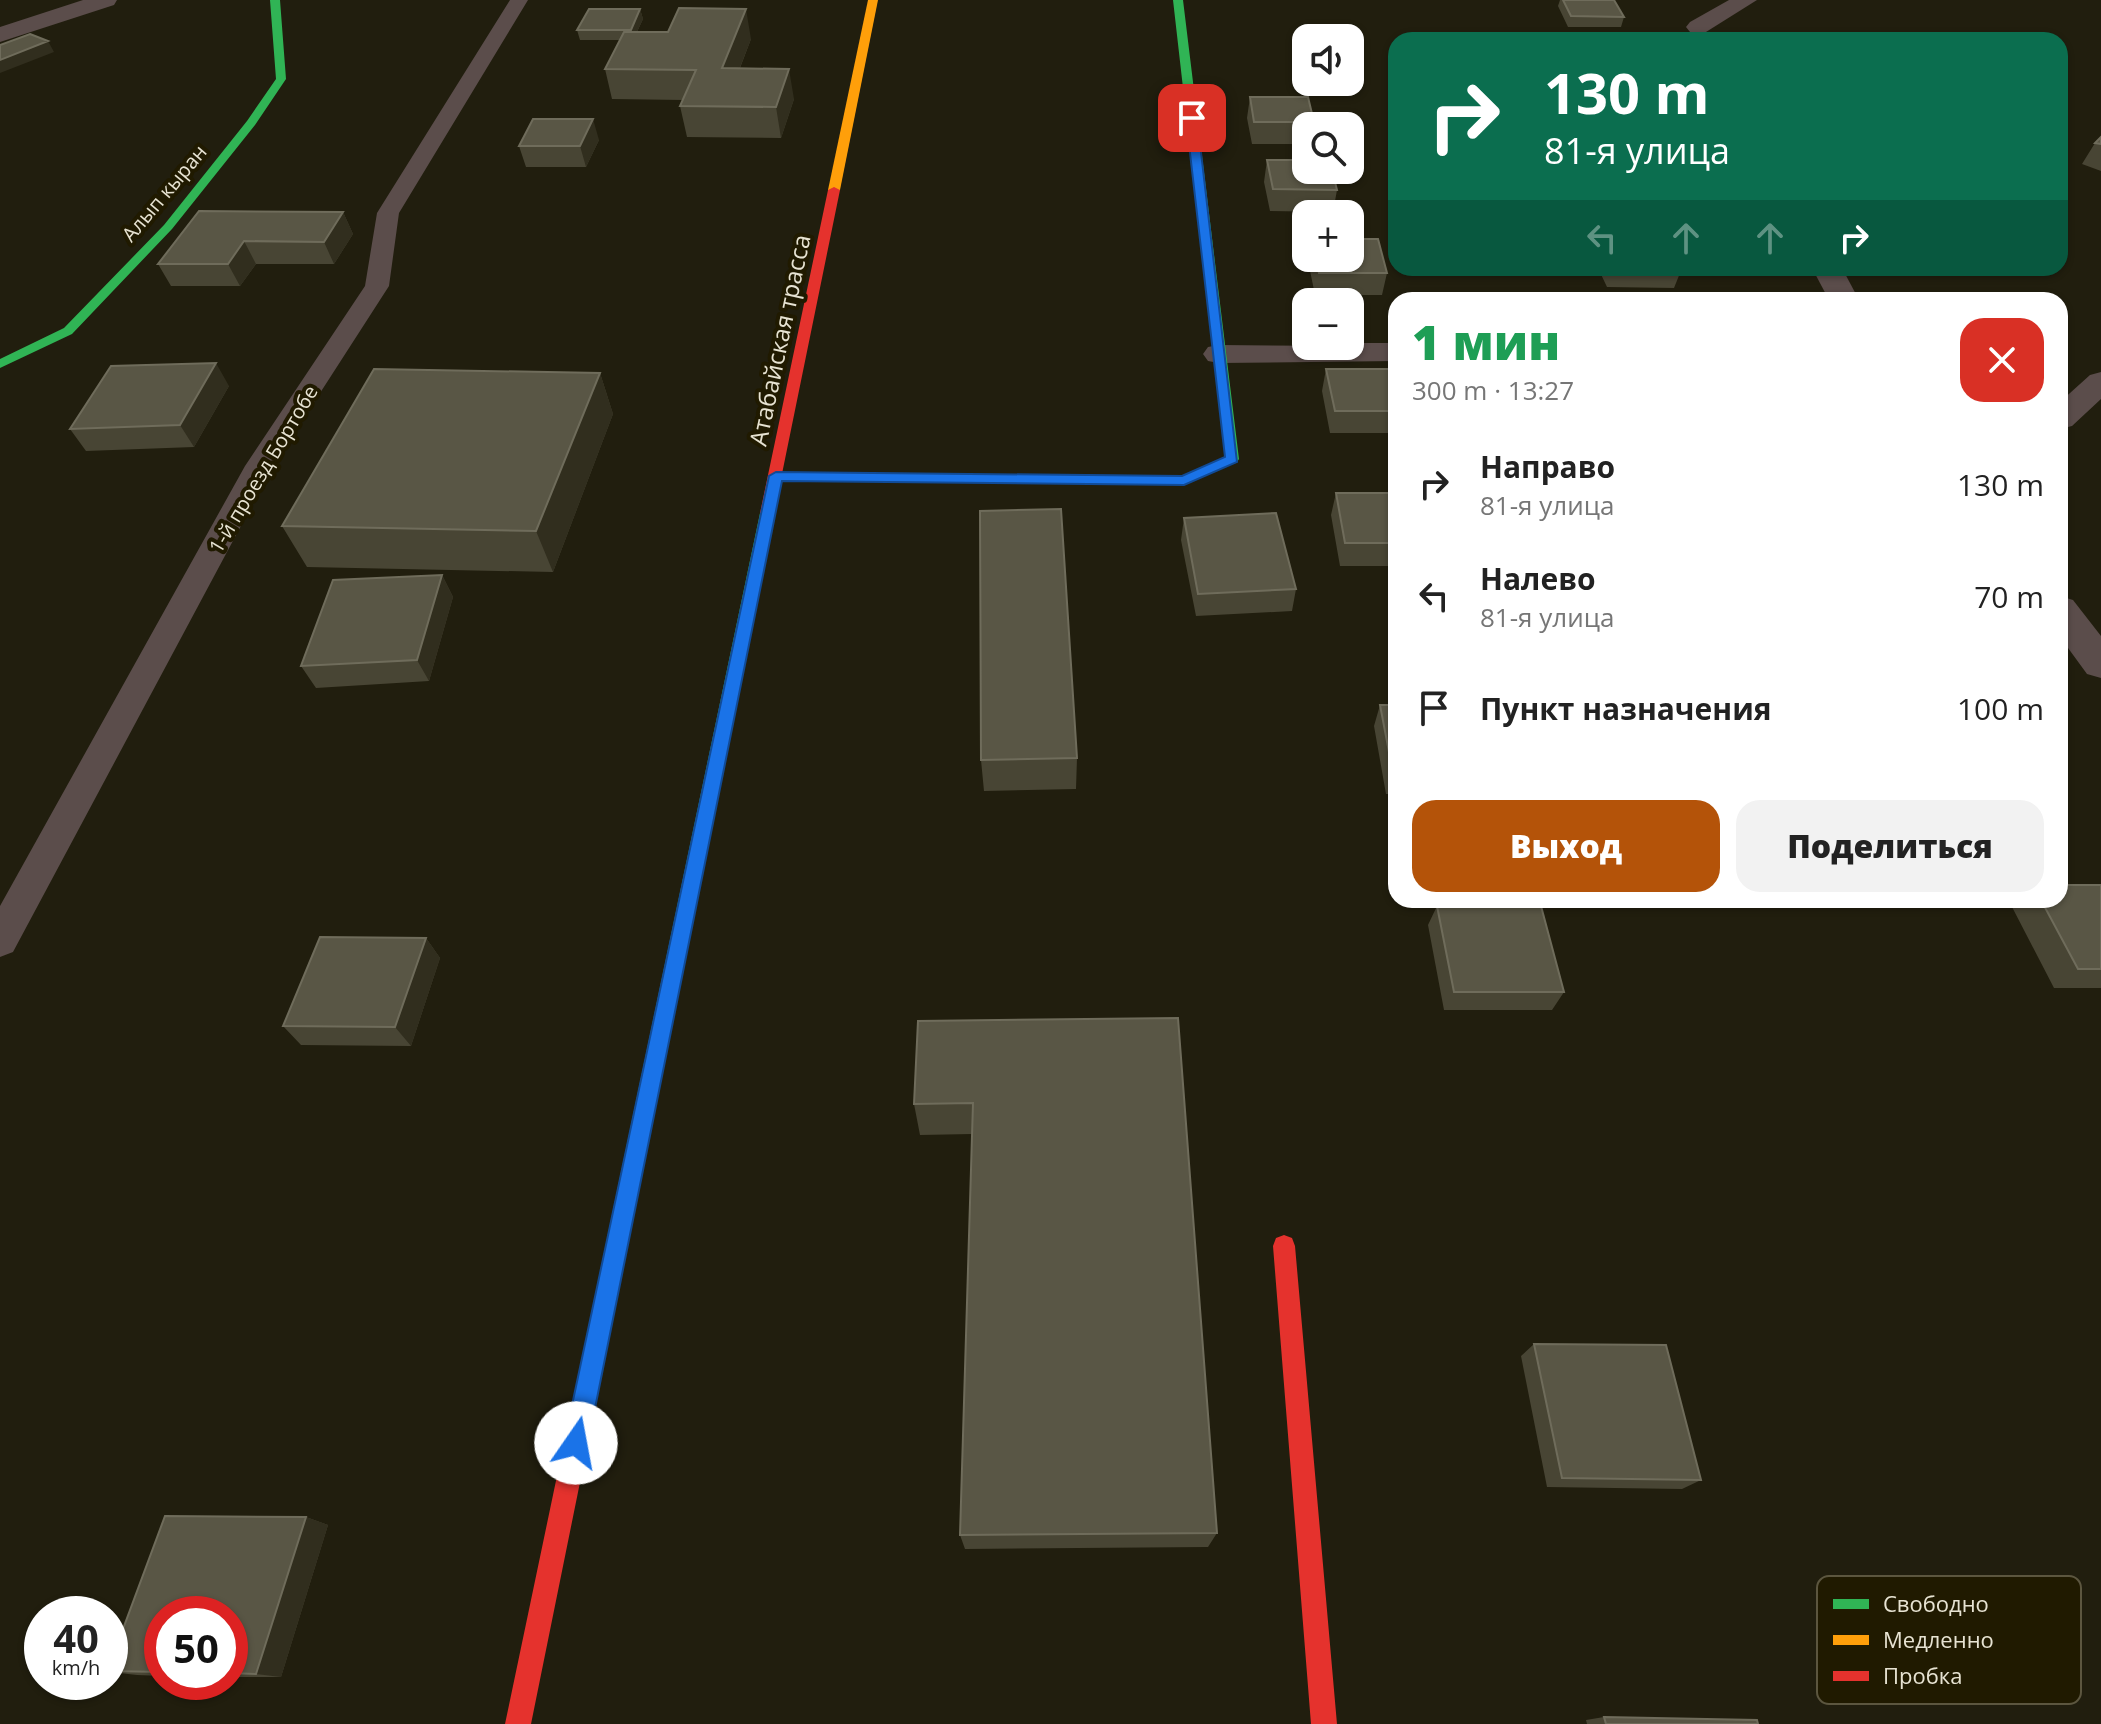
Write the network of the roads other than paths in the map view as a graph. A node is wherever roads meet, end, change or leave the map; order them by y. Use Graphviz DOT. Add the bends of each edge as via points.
graph roads {
  1 [pos="106,0"];
  2 [pos="275,0"];
  3 [pos="519,0"];
  4 [pos="873,0"];
  5 [pos="1178,0"];
  6 [pos="1746,0"];
  7 [pos="1696,26"];
  8 [pos="0,35"];
  9 [pos="1388,352"];
  10 [pos="1219,354"];
  11 [pos="0,364"];
  12 [pos="2068,375"];
  13 [pos="2101,381"];
  14 [pos="2068,412"];
  15 [pos="776,476"];
  16 [pos="2068,620"];
  17 [pos="2101,664"];
  18 [pos="0,941"];
  19 [pos="1284,1246"];
  20 [pos="518,1724"];
  21 [pos="1324,1724"];
  1 -- 8 [label="street"];
  2 -- 11 [label="street, Алып кыран" via="281,79 251,123 168,227 68,331"];
  3 -- 18 [label="lane, 1-й проезд Бортобе" via="388,213 377,286 259,466"];
  4 -- 15 [label="street, Атабайская трасса"];
  5 -- 10 [label="street"];
  6 -- 7 [label="street"];
  9 -- 10 [label="street"];
  10 -- 15 [label="street" via="1232,459 1184,481"];
  12 -- 13 [label="street"];
  13 -- 14 [label="street"];
  15 -- 20 [label="street, Атабайская трасса"];
  16 -- 17 [label="street"];
  19 -- 21 [label="street"];
}
